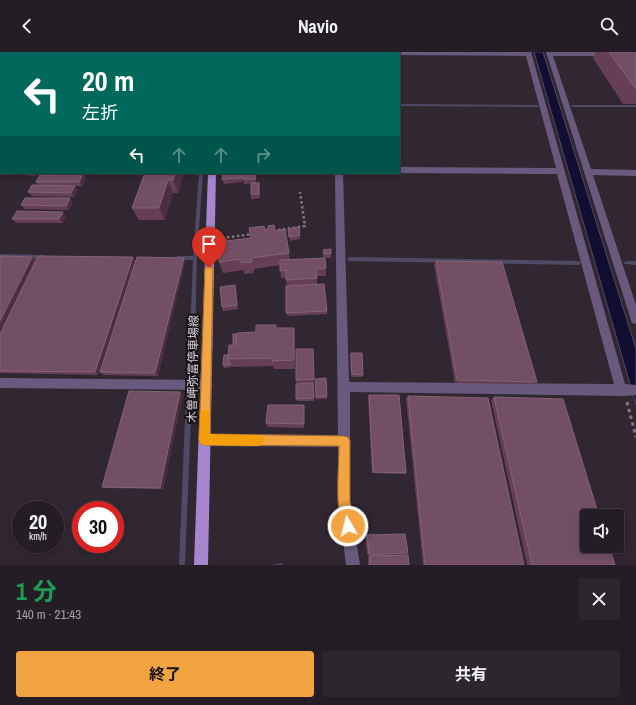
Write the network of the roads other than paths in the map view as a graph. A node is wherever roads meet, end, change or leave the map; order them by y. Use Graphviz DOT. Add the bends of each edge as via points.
graph roads {
  1 [pos="208,52"];
  2 [pos="265,52"];
  3 [pos="400,53"];
  4 [pos="528,53"];
  5 [pos="549,53"];
  6 [pos="617,54"];
  7 [pos="400,170"];
  8 [pos="561,171"];
  9 [pos="588,172"];
  10 [pos="636,172"];
  11 [pos="212,174"];
  12 [pos="339,174"];
  13 [pos="636,320"];
  14 [pos="0,382"];
  15 [pos="206,385"];
  16 [pos="344,387"];
  17 [pos="628,391"];
  18 [pos="204,440"];
  19 [pos="344,441"];
  20 [pos="201,565"];
  21 [pos="353,565"];
  1 -- 2 [label="street"];
  3 -- 4 [label="street"];
  4 -- 8 [label="street"];
  5 -- 6 [label="street"];
  5 -- 9 [label="street"];
  7 -- 8 [label="street"];
  8 -- 17 [label="street"];
  9 -- 10 [label="street"];
  9 -- 13 [label="street"];
  11 -- 15 [label="main road, 木曽岬弥富停車場線"];
  12 -- 16 [label="street"];
  14 -- 15 [label="street"];
  15 -- 18 [label="main road, 木曽岬弥富停車場線"];
  16 -- 17 [label="street"];
  16 -- 19 [label="street"];
  18 -- 19 [label="street"];
  18 -- 20 [label="main road, 木曽岬弥富停車場線"];
  19 -- 21 [label="street" via="344,501"];
}
